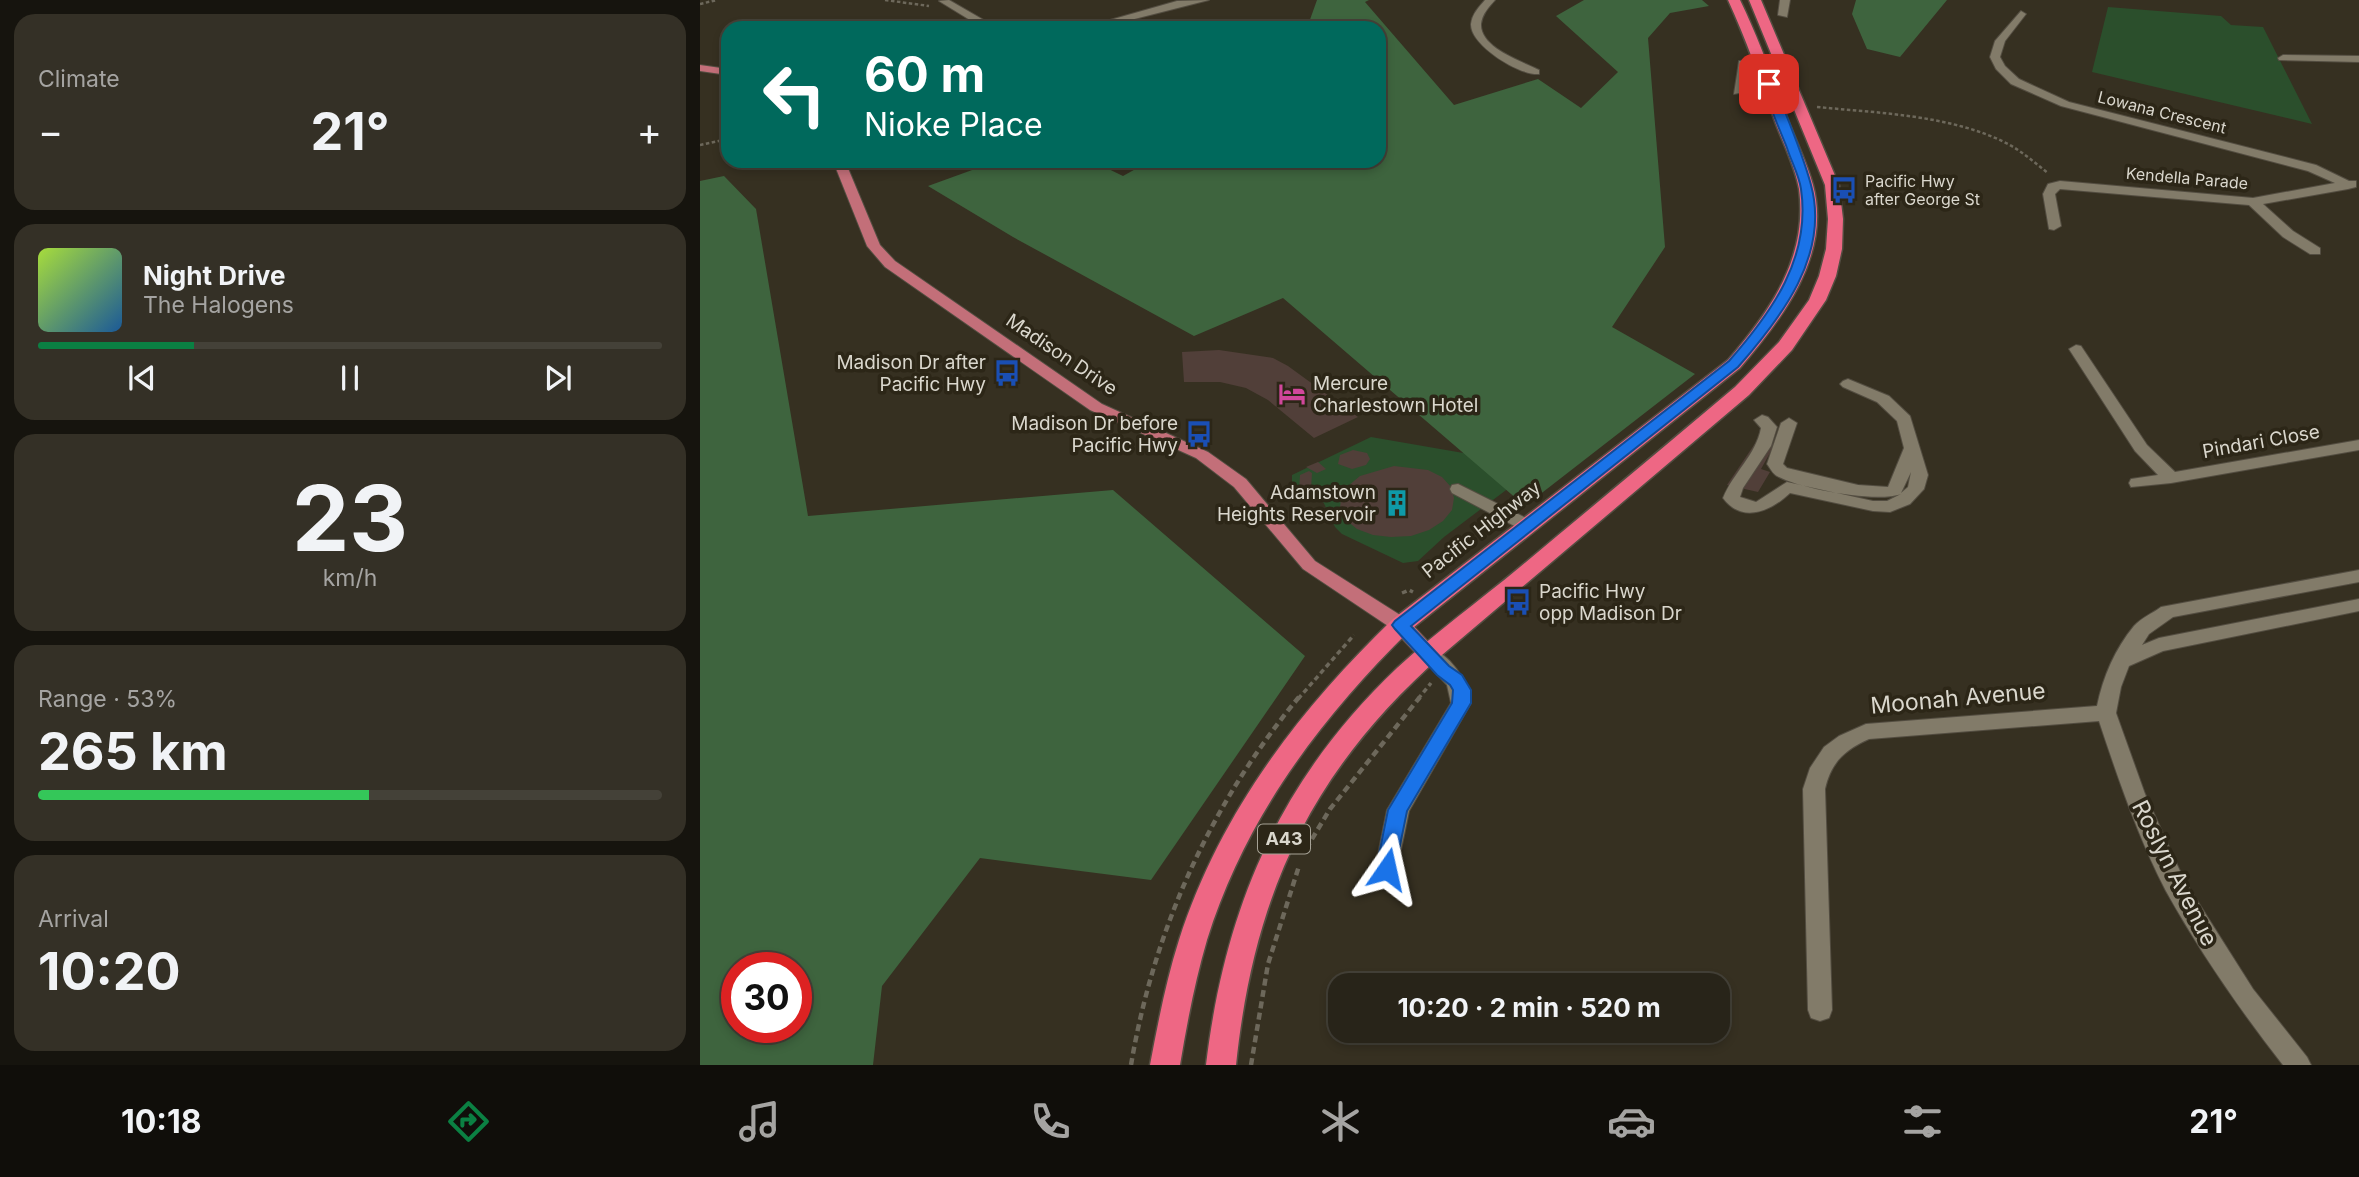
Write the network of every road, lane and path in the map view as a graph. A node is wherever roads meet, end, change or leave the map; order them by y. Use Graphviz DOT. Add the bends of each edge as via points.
graph roads {
  1 [pos="717,0"];
  2 [pos="885,0"];
  3 [pos="1204,0"];
  4 [pos="1490,0"];
  5 [pos="1734,0"];
  6 [pos="1755,0"];
  7 [pos="1785,0"];
  8 [pos="941,2"];
  9 [pos="700,4"];
  10 [pos="2021,14"];
  11 [pos="1783,15"];
  12 [pos="977,21"];
  13 [pos="1113,21"];
  14 [pos="2283,58"];
  15 [pos="2359,60"];
  16 [pos="1761,62"];
  17 [pos="700,68"];
  18 [pos="721,71"];
  19 [pos="1535,72"];
  20 [pos="1738,92"];
  21 [pos="1800,105"];
  22 [pos="721,140"];
  23 [pos="700,145"];
  24 [pos="842,168"];
  25 [pos="2353,184"];
  26 [pos="2058,186"];
  27 [pos="2253,202"];
  28 [pos="2054,226"];
  29 [pos="2315,251"];
  30 [pos="2076,349"];
  31 [pos="1848,384"];
  32 [pos="1762,420"];
  33 [pos="1789,424"];
  34 [pos="2359,445"];
  35 [pos="1912,449"];
  36 [pos="2171,478"];
  37 [pos="2137,484"];
  38 [pos="1458,489"];
  39 [pos="1528,526"];
  40 [pos="2359,576"];
  41 [pos="2359,605"];
  42 [pos="1401,625"];
  43 [pos="1428,654"];
  44 [pos="2121,662"];
  45 [pos="1431,683"];
  46 [pos="2106,713"];
  47 [pos="1387,869"];
  48 [pos="1820,1010"];
  49 [pos="1165,1065"];
  50 [pos="1221,1065"];
  51 [pos="1251,1065"];
  52 [pos="2298,1065"];
  1 -- 9 [label="path"];
  2 -- 8 [label="path"];
  3 -- 13 [label="street"];
  4 -- 19 [label="street" via="1479,10 1475,24 1481,41"];
  5 -- 16 [label="highway, Pacific Highway / A43"];
  6 -- 21 [label="highway, A43"];
  7 -- 11 [label="street"];
  8 -- 12 [label="street"];
  10 -- 25 [label="street, Lowana Crescent" via="2000,41 1995,57 2016,82 2034,92 2300,164"];
  14 -- 15 [label="street"];
  16 -- 20 [label="street" via="1742,63"];
  16 -- 39 [label="highway, Pacific Highway / A43" via="1806,187 1809,228 1792,284 1763,330 1734,364"];
  17 -- 18 [label="main road"];
  21 -- 26 [label="path" via="1972,132 2007,143"];
  21 -- 43 [label="highway, A43" via="1828,172 1837,214 1828,278 1802,326 1742,391"];
  22 -- 23 [label="path"];
  24 -- 42 [label="main road, Madison Drive" via="874,246 890,264 1096,407 1202,455 1240,483 1309,565"];
  25 -- 27 [label="street, Kendella Parade"];
  26 -- 27 [label="street, Kendella Parade"];
  26 -- 28 [label="street" via="2049,194"];
  27 -- 29 [label="street"];
  30 -- 36 [label="street" via="2141,448"];
  31 -- 35 [label="street" via="1883,400 1904,419"];
  32 -- 35 [label="street" via="1769,427 1768,441 1735,486 1731,498 1740,506 1765,506 1787,488 1890,507 1916,489 1920,475"];
  33 -- 35 [label="street" via="1775,464 1781,472 1843,487 1891,493"];
  34 -- 36 [label="street, Pindari Close"];
  36 -- 37 [label="street, Pindari Close"];
  38 -- 39 [label="street"];
  39 -- 42 [label="highway, Pacific Highway / A43"];
  40 -- 44 [label="street" via="2168,612 2142,629"];
  41 -- 44 [label="street" via="2159,645"];
  42 -- 43 [label="main road, Madison Drive"];
  42 -- 49 [label="highway, Pacific Highway / A43" via="1319,708 1261,789 1241,826 1210,890 1186,962"];
  43 -- 47 [label="street" via="1456,680 1462,690 1461,703 1398,810"];
  43 -- 50 [label="highway, A43" via="1366,716 1300,808 1246,929 1228,1005"];
  44 -- 46 [label="street"];
  45 -- 51 [label="path" via="1339,798 1310,842 1282,909 1265,972"];
  46 -- 48 [label="street, Moonah Avenue" via="1866,732 1843,741 1826,757 1814,789"];
  46 -- 52 [label="street, Roslyn Avenue" via="2134,794 2175,885 2244,997"];
}
